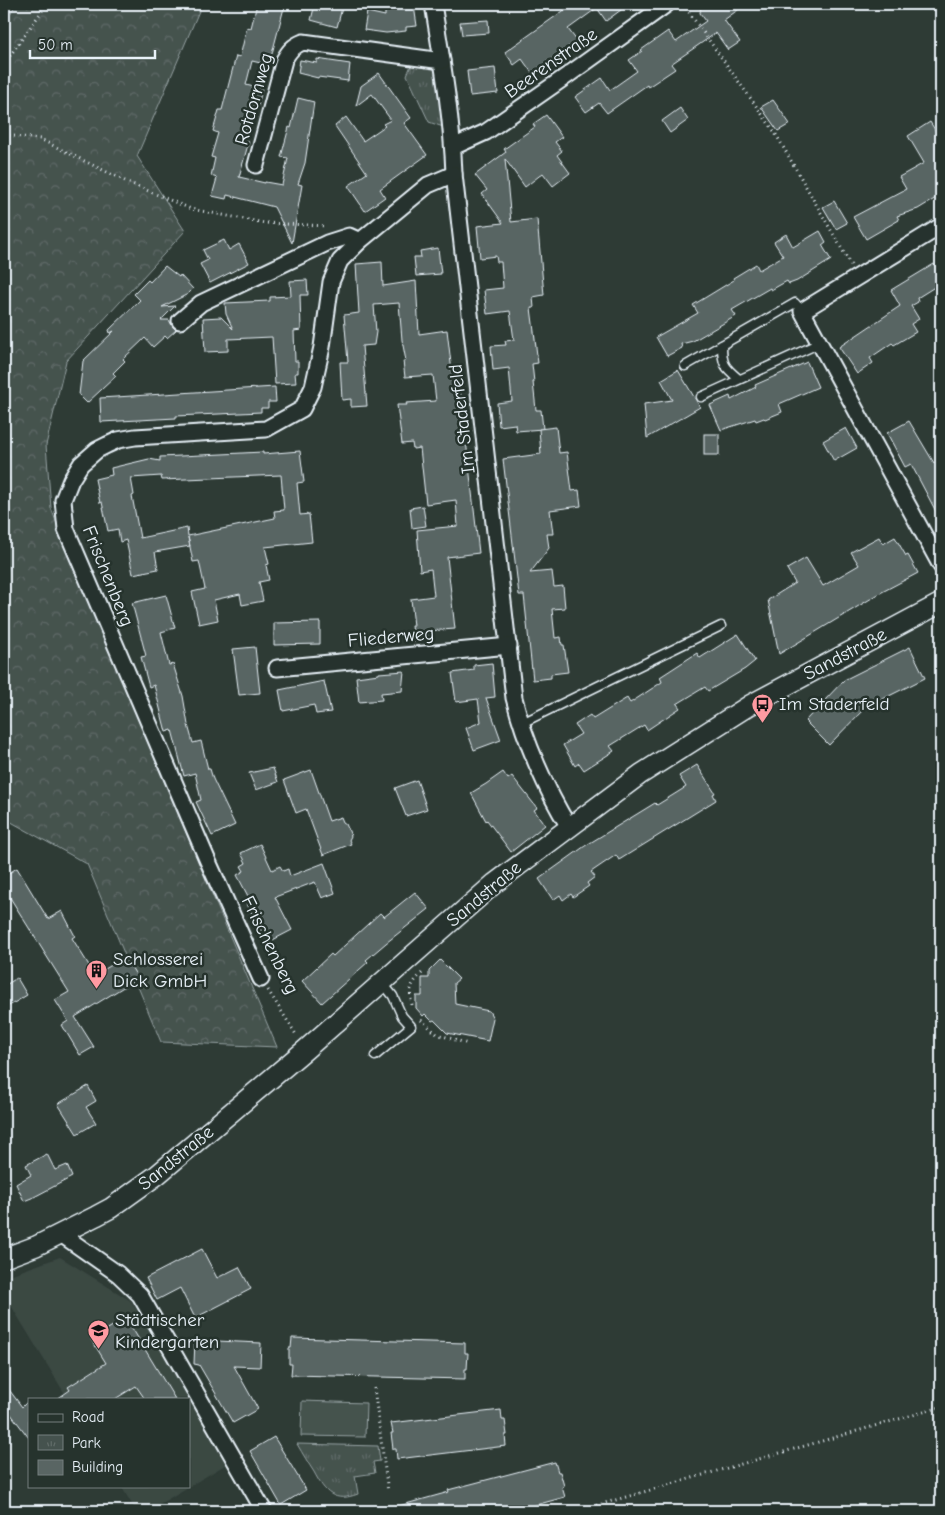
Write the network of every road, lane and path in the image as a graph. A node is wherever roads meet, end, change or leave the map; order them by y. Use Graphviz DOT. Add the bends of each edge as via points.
graph roads {
  1 [pos="47,4"];
  2 [pos="433,4"];
  3 [pos="667,4"];
  4 [pos="683,4"];
  5 [pos="442,62"];
  6 [pos="4,64"];
  7 [pos="4,135"];
  8 [pos="453,147"];
  9 [pos="256,164"];
  10 [pos="454,174"];
  11 [pos="331,226"];
  12 [pos="941,226"];
  13 [pos="360,241"];
  14 [pos="858,276"];
  15 [pos="802,311"];
  16 [pos="180,321"];
  17 [pos="820,343"];
  18 [pos="722,345"];
  19 [pos="685,366"];
  20 [pos="739,380"];
  21 [pos="701,397"];
  22 [pos="941,566"];
  23 [pos="941,603"];
  24 [pos="721,626"];
  25 [pos="509,646"];
  26 [pos="278,668"];
  27 [pos="520,724"];
  28 [pos="569,827"];
  29 [pos="422,947"];
  30 [pos="261,979"];
  31 [pos="382,982"];
  32 [pos="413,1012"];
  33 [pos="419,1018"];
  34 [pos="468,1044"];
  35 [pos="305,1050"];
  36 [pos="375,1056"];
  37 [pos="61,1234"];
  38 [pos="4,1258"];
  39 [pos="374,1388"];
  40 [pos="941,1407"];
  41 [pos="388,1492"];
  42 [pos="264,1511"];
  43 [pos="577,1511"];
  1 -- 6 [label="path"];
  2 -- 5 [label="street, Im Staderfeld"];
  3 -- 8 [label="street, Beerenstraße" via="486,132"];
  4 -- 14 [label="path" via="774,132"];
  5 -- 8 [label="street, Im Staderfeld"];
  5 -- 9 [label="street, Rotdornweg" via="303,42 297,44 284,60"];
  7 -- 11 [label="path" via="40,139 191,209 265,223"];
  8 -- 10 [label="street, Im Staderfeld"];
  10 -- 13 [label="street, Frischenberg" via="428,185"];
  10 -- 25 [label="street, Im Staderfeld"];
  12 -- 14 [label="street"];
  13 -- 16 [label="street" via="350,236 328,243 201,303"];
  13 -- 30 [label="street, Frischenberg" via="340,261 331,282 322,347 313,386 302,409 266,428 118,440 97,450 81,464 63,500 66,528 95,599"];
  14 -- 15 [label="street"];
  15 -- 17 [label="street"];
  15 -- 18 [label="lane" via="795,303"];
  17 -- 20 [label="lane"];
  17 -- 22 [label="street"];
  18 -- 19 [label="lane"];
  18 -- 20 [label="lane" via="726,369"];
  20 -- 21 [label="lane"];
  23 -- 28 [label="street, Sandstraße" via="750,705 641,774"];
  24 -- 27 [label="lane"];
  25 -- 26 [label="street, Fliederweg"];
  25 -- 27 [label="street, Im Staderfeld"];
  27 -- 28 [label="street, Im Staderfeld" via="555,805"];
  28 -- 29 [label="street, Sandstraße" via="495,883"];
  29 -- 31 [label="street, Sandstraße"];
  29 -- 32 [label="path" via="434,961 412,983"];
  30 -- 35 [label="path, Frischenberg"];
  31 -- 35 [label="street, Sandstraße"];
  31 -- 36 [label="lane" via="394,996 410,1026"];
  33 -- 34 [label="path" via="437,1034"];
  35 -- 37 [label="street, Sandstraße" via="156,1175 111,1208"];
  37 -- 38 [label="street, Sandstraße"];
  37 -- 42 [label="street" via="118,1274 140,1295"];
  39 -- 41 [label="path"];
  40 -- 43 [label="path"];
}
